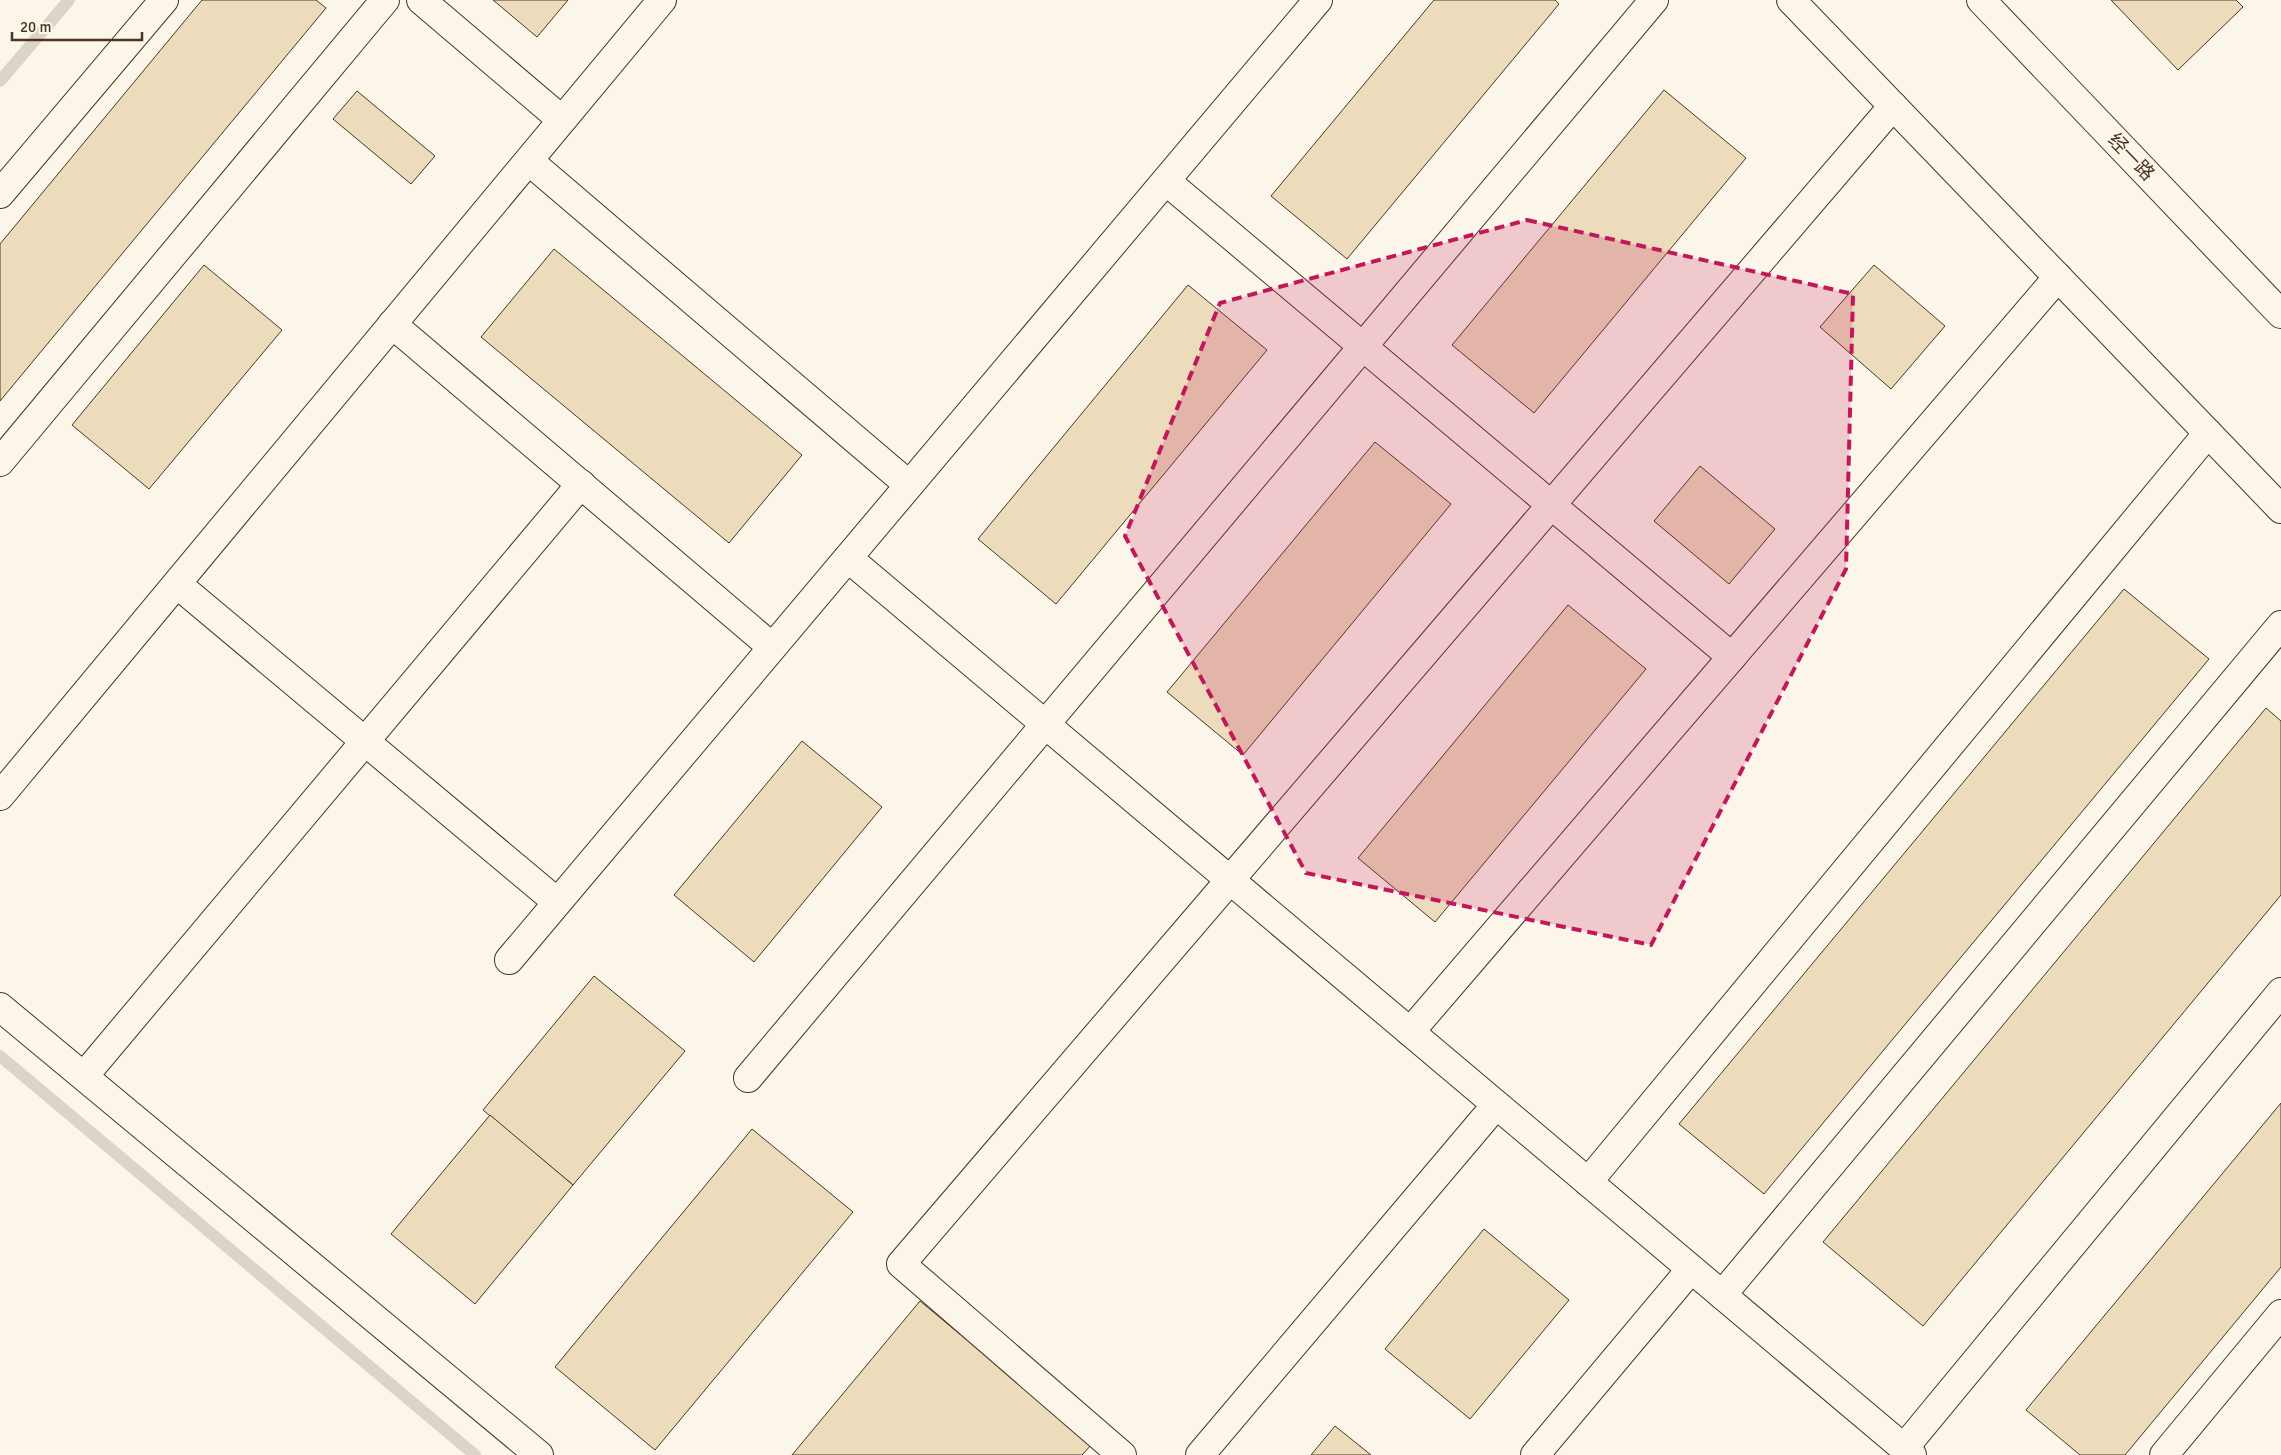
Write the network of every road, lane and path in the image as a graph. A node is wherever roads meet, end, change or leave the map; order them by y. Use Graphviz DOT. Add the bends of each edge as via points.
graph roads {
  1 [pos="164,0"];
  2 [pos="385,0"];
  3 [pos="421,0"];
  4 [pos="662,0"];
  5 [pos="1318,0"];
  6 [pos="1654,0"];
  7 [pos="1791,0"];
  8 [pos="1981,0"];
  9 [pos="1893,106"];
  10 [pos="562,120"];
  11 [pos="529,161"];
  12 [pos="1166,181"];
  13 [pos="0,194"];
  14 [pos="2058,277"];
  15 [pos="2281,314"];
  16 [pos="392,324"];
  17 [pos="1362,346"];
  18 [pos="2208,433"];
  19 [pos="0,462"];
  20 [pos="581,484"];
  21 [pos="909,485"];
  22 [pos="1551,505"];
  23 [pos="2281,509"];
  24 [pos="848,558"];
  25 [pos="177,584"];
  26 [pos="2281,625"];
  27 [pos="772,647"];
  28 [pos="1732,657"];
  29 [pos="1045,724"];
  30 [pos="366,742"];
  31 [pos="0,796"];
  32 [pos="1230,880"];
  33 [pos="557,902"];
  34 [pos="510,960"];
  35 [pos="2281,992"];
  36 [pos="0,1007"];
  37 [pos="1410,1032"];
  38 [pos="84,1076"];
  39 [pos="748,1078"];
  40 [pos="1496,1105"];
  41 [pos="1588,1182"];
  42 [pos="1691,1269"];
  43 [pos="1722,1295"];
  44 [pos="2281,1314"];
  45 [pos="1908,1452"];
  46 [pos="539,1455"];
  47 [pos="1122,1455"];
  48 [pos="1200,1455"];
  49 [pos="1535,1455"];
  50 [pos="2164,1455"];
  1 -- 13 [label="street"];
  2 -- 19 [label="street"];
  3 -- 10 [label="street"];
  4 -- 10 [label="street"];
  5 -- 12 [label="street"];
  6 -- 17 [label="street"];
  7 -- 9 [label="street"];
  8 -- 15 [label="street, 经一路"];
  9 -- 14 [label="street"];
  9 -- 22 [label="street"];
  10 -- 11 [label="street"];
  11 -- 16 [label="street"];
  11 -- 21 [label="street"];
  12 -- 17 [label="street"];
  12 -- 21 [label="street"];
  14 -- 18 [label="street"];
  14 -- 28 [label="street"];
  16 -- 20 [label="street"];
  16 -- 25 [label="street"];
  17 -- 22 [label="street"];
  17 -- 29 [label="street"];
  18 -- 23 [label="street"];
  18 -- 41 [label="street"];
  20 -- 27 [label="street"];
  20 -- 30 [label="street"];
  21 -- 24 [label="street"];
  22 -- 28 [label="street"];
  22 -- 32 [label="street"];
  24 -- 27 [label="street"];
  24 -- 29 [label="street"];
  25 -- 30 [label="street"];
  25 -- 31 [label="street"];
  26 -- 43 [label="street"];
  27 -- 33 [label="street"];
  28 -- 37 [label="street"];
  29 -- 32 [label="street"];
  29 -- 39 [label="street"];
  30 -- 33 [label="street"];
  30 -- 38 [label="street"];
  32 -- 37 [label="street"];
  32 -- 47 [label="street" via="901,1264"];
  33 -- 34 [label="street"];
  35 -- 45 [label="street"];
  36 -- 38 [label="street"];
  37 -- 40 [label="street"];
  38 -- 46 [label="street"];
  40 -- 41 [label="street"];
  40 -- 48 [label="street"];
  41 -- 42 [label="street"];
  42 -- 43 [label="street"];
  42 -- 49 [label="street"];
  43 -- 45 [label="street"];
  44 -- 50 [label="street"];
}
